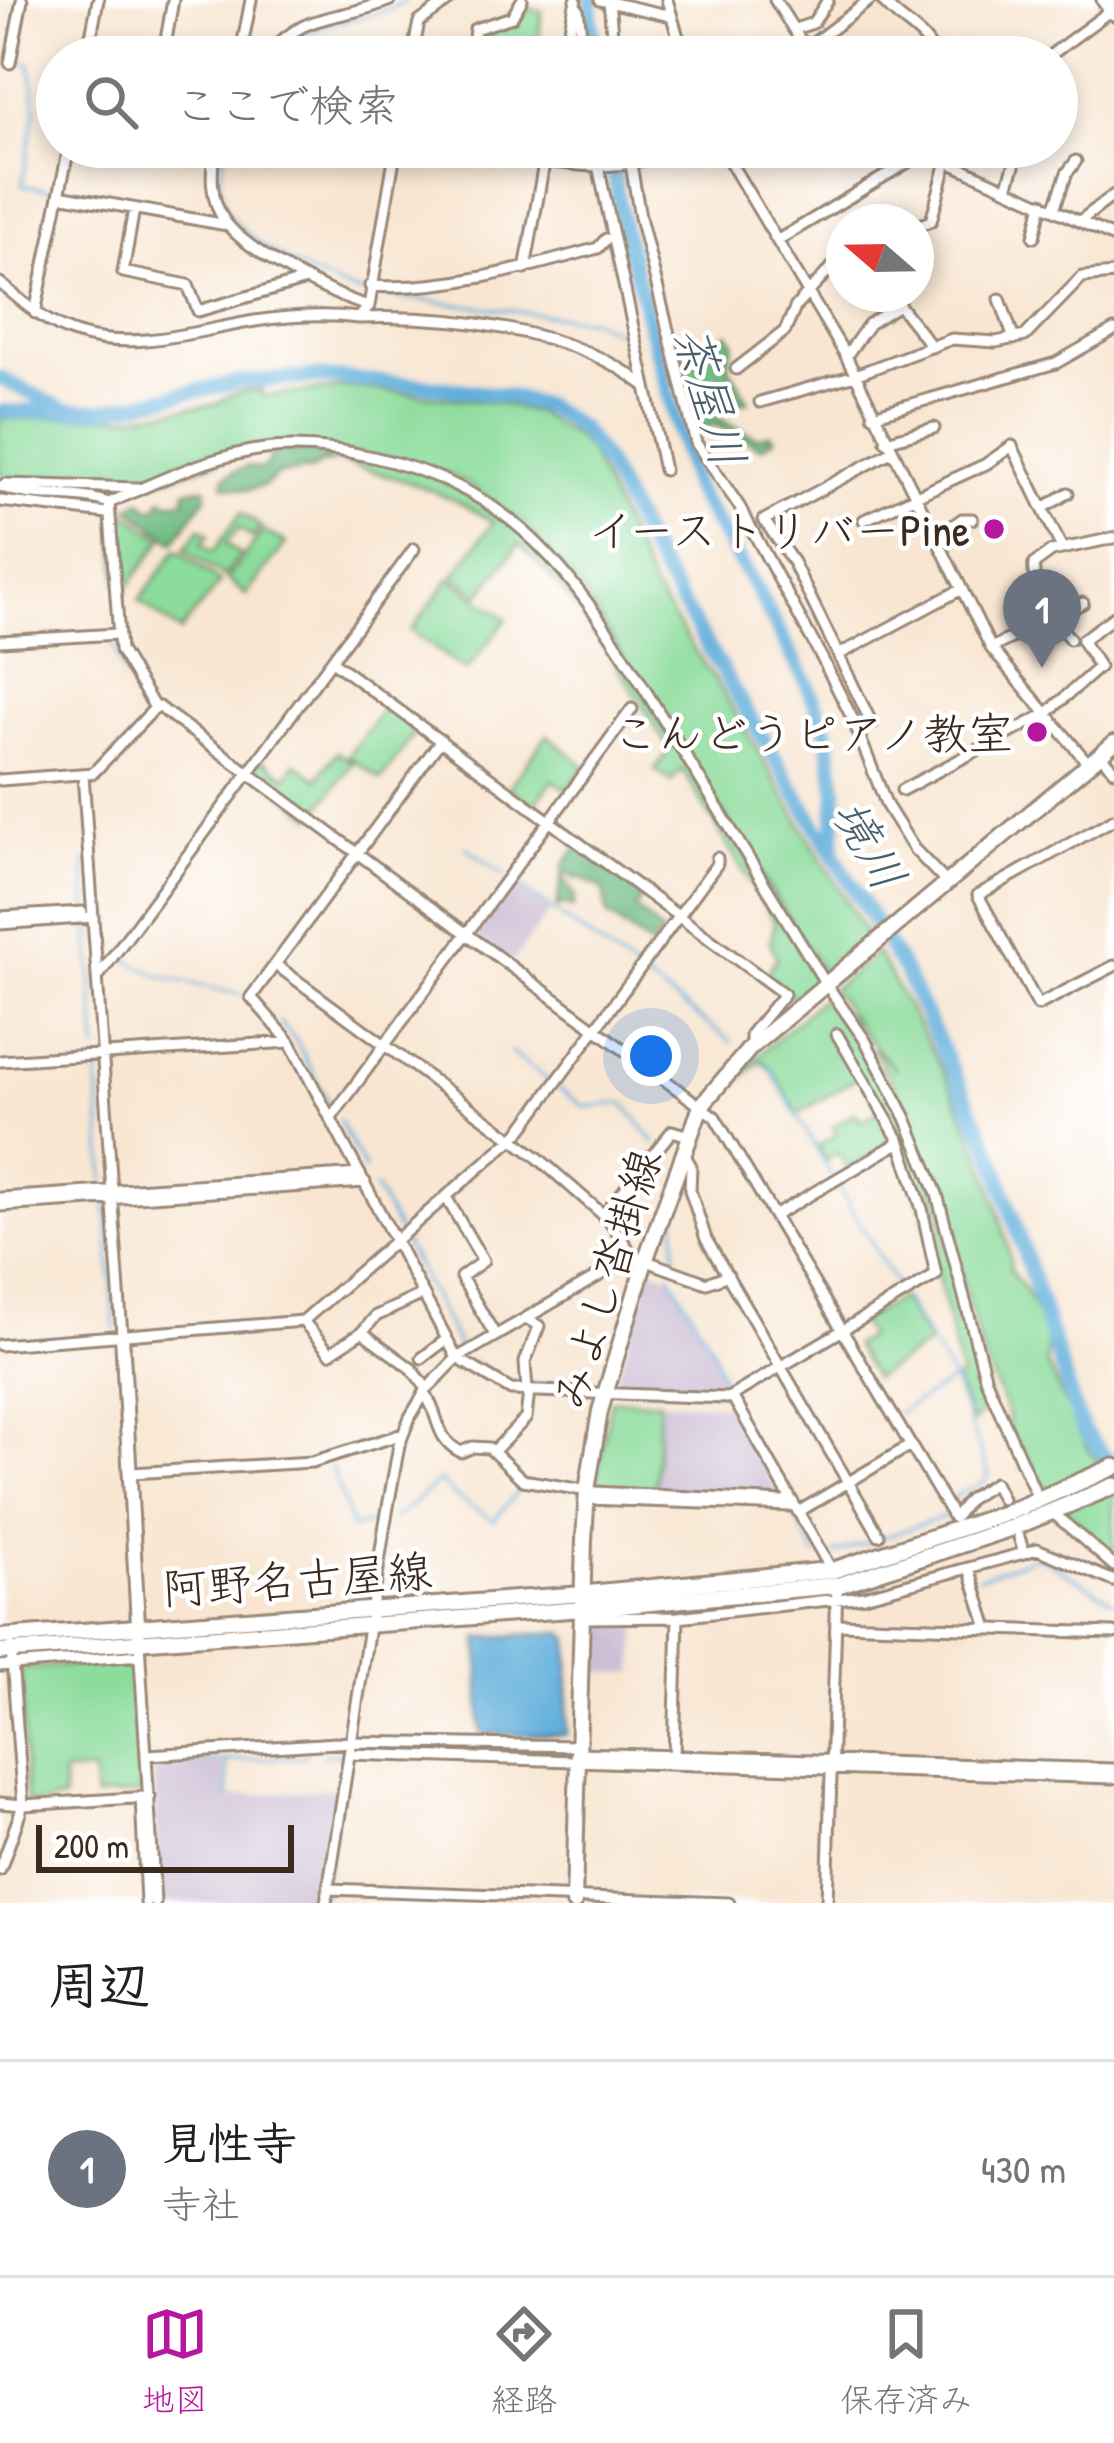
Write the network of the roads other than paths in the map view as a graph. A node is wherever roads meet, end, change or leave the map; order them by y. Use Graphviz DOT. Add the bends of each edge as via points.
graph roads {
  1 [pos="22,0"];
  2 [pos="98,0"];
  3 [pos="173,0"];
  4 [pos="251,0"];
  5 [pos="390,0"];
  6 [pos="450,0"];
  7 [pos="522,0"];
  8 [pos="576,0"];
  9 [pos="667,0"];
  10 [pos="775,0"];
  11 [pos="828,0"];
  12 [pos="870,0"];
  13 [pos="882,0"];
  14 [pos="606,1"];
  15 [pos="1111,7"];
  16 [pos="671,16"];
  17 [pos="795,29"];
  18 [pos="91,36"];
  19 [pos="167,36"];
  20 [pos="244,36"];
  21 [pos="285,36"];
  22 [pos="416,36"];
  23 [pos="474,36"];
  24 [pos="568,36"];
  25 [pos="581,36"];
  26 [pos="611,36"];
  27 [pos="677,36"];
  28 [pos="799,36"];
  29 [pos="828,36"];
  30 [pos="924,36"];
  31 [pos="1074,36"];
  32 [pos="10,62"];
  33 [pos="65,168"];
  34 [pos="215,168"];
  35 [pos="392,168"];
  36 [pos="543,168"];
  37 [pos="590,168"];
  38 [pos="602,168"];
  39 [pos="630,168"];
  40 [pos="734,168"];
  41 [pos="890,168"];
  42 [pos="945,168"];
  43 [pos="963,168"];
  44 [pos="1013,168"];
  45 [pos="1070,168"];
  46 [pos="596,169"];
  47 [pos="1007,188"];
  48 [pos="59,195"];
  49 [pos="1114,195"];
  50 [pos="1042,203"];
  51 [pos="1054,208"];
  52 [pos="134,209"];
  53 [pos="934,210"];
  54 [pos="1080,221"];
  55 [pos="227,225"];
  56 [pos="1114,236"];
  57 [pos="1034,237"];
  58 [pos="606,239"];
  59 [pos="778,240"];
  60 [pos="525,268"];
  61 [pos="826,273"];
  62 [pos="1114,274"];
  63 [pos="306,280"];
  64 [pos="0,283"];
  65 [pos="370,286"];
  66 [pos="809,290"];
  67 [pos="1000,299"];
  68 [pos="369,306"];
  69 [pos="35,313"];
  70 [pos="359,318"];
  71 [pos="1114,330"];
  72 [pos="1014,339"];
  73 [pos="932,346"];
  74 [pos="847,356"];
  75 [pos="736,369"];
  76 [pos="855,375"];
  77 [pos="644,385"];
  78 [pos="760,402"];
  79 [pos="873,415"];
  80 [pos="934,428"];
  81 [pos="889,446"];
  82 [pos="664,470"];
  83 [pos="0,485"];
  84 [pos="143,488"];
  85 [pos="1068,493"];
  86 [pos="913,494"];
  87 [pos="0,501"];
  88 [pos="1045,507"];
  89 [pos="108,508"];
  90 [pos="972,519"];
  91 [pos="864,520"];
  92 [pos="1114,538"];
  93 [pos="934,539"];
  94 [pos="1062,548"];
  95 [pos="414,549"];
  96 [pos="960,590"];
  97 [pos="1083,602"];
  98 [pos="1053,617"];
  99 [pos="1114,617"];
  100 [pos="118,634"];
  101 [pos="1070,639"];
  102 [pos="0,641"];
  103 [pos="991,648"];
  104 [pos="840,654"];
  105 [pos="332,661"];
  106 [pos="154,708"];
  107 [pos="632,709"];
  108 [pos="1046,714"];
  109 [pos="872,724"];
  110 [pos="441,740"];
  111 [pos="1114,743"];
  112 [pos="1093,758"];
  113 [pos="1114,770"];
  114 [pos="249,773"];
  115 [pos="83,774"];
  116 [pos="0,780"];
  117 [pos="902,790"];
  118 [pos="1114,819"];
  119 [pos="550,820"];
  120 [pos="358,853"];
  121 [pos="717,858"];
  122 [pos="943,885"];
  123 [pos="93,914"];
  124 [pos="678,916"];
  125 [pos="0,920"];
  126 [pos="467,933"];
  127 [pos="276,965"];
  128 [pos="1114,966"];
  129 [pos="97,978"];
  130 [pos="826,985"];
  131 [pos="596,1028"];
  132 [pos="838,1034"];
  133 [pos="290,1042"];
  134 [pos="384,1046"];
  135 [pos="751,1047"];
  136 [pos="101,1055"];
  137 [pos="0,1061"];
  138 [pos="701,1106"];
  139 [pos="331,1118"];
  140 [pos="512,1140"];
  141 [pos="899,1142"];
  142 [pos="686,1144"];
  143 [pos="363,1178"];
  144 [pos="112,1195"];
  145 [pos="446,1197"];
  146 [pos="0,1202"];
  147 [pos="603,1216"];
  148 [pos="774,1216"];
  149 [pos="395,1240"];
  150 [pos="639,1258"];
  151 [pos="728,1275"];
  152 [pos="424,1294"];
  153 [pos="526,1318"];
  154 [pos="303,1321"];
  155 [pos="843,1330"];
  156 [pos="362,1333"];
  157 [pos="122,1335"];
  158 [pos="495,1335"];
  159 [pos="447,1339"];
  160 [pos="0,1345"];
  161 [pos="422,1358"];
  162 [pos="457,1358"];
  163 [pos="781,1366"];
  164 [pos="528,1391"];
  165 [pos="426,1392"];
  166 [pos="603,1394"];
  167 [pos="732,1396"];
  168 [pos="403,1434"];
  169 [pos="911,1445"];
  170 [pos="495,1450"];
  171 [pos="1114,1467"];
  172 [pos="132,1473"];
  173 [pos="850,1482"];
  174 [pos="1114,1486"];
  175 [pos="587,1494"];
  176 [pos="1044,1496"];
  177 [pos="1001,1499"];
  178 [pos="794,1505"];
  179 [pos="1056,1510"];
  180 [pos="879,1535"];
  181 [pos="1018,1538"];
  182 [pos="1024,1553"];
  183 [pos="1114,1566"];
  184 [pos="969,1568"];
  185 [pos="1114,1581"];
  186 [pos="835,1585"];
  187 [pos="583,1607"];
  188 [pos="372,1610"];
  189 [pos="678,1617"];
  190 [pos="838,1624"];
  191 [pos="370,1626"];
  192 [pos="988,1628"];
  193 [pos="1114,1633"];
  194 [pos="140,1641"];
  195 [pos="6,1651"];
  196 [pos="351,1748"];
  197 [pos="579,1754"];
  198 [pos="148,1755"];
  199 [pos="674,1756"];
  200 [pos="832,1765"];
  201 [pos="1114,1769"];
  202 [pos="1114,1778"];
  203 [pos="145,1797"];
  204 [pos="0,1803"];
  205 [pos="23,1805"];
  206 [pos="0,1870"];
  207 [pos="328,1889"];
  208 [pos="455,1899"];
  209 [pos="574,1901"];
  210 [pos="146,1903"];
  211 [pos="155,1903"];
  212 [pos="326,1903"];
  213 [pos="729,1903"];
  214 [pos="827,1903"];
  1 -- 32 [label="street"];
  2 -- 18 [label="street"];
  3 -- 19 [label="street"];
  4 -- 20 [label="street"];
  5 -- 21 [label="street" via="305,22"];
  6 -- 22 [label="street" via="419,22"];
  7 -- 23 [label="street" via="512,17"];
  8 -- 24 [label="street"];
  8 -- 25 [label="street"];
  9 -- 16 [label="street"];
  10 -- 17 [label="street"];
  11 -- 17 [label="street" via="813,23"];
  12 -- 29 [label="street"];
  13 -- 30 [label="street"];
  14 -- 16 [label="street"];
  14 -- 26 [label="street"];
  15 -- 31 [label="street"];
  16 -- 27 [label="street"];
  17 -- 28 [label="street"];
  33 -- 48 [label="street"];
  34 -- 55 [label="street" via="214,193"];
  35 -- 65 [label="street"];
  36 -- 60 [label="street"];
  37 -- 46 [label="street"];
  38 -- 46 [label="street"];
  39 -- 122 [label="street" via="697,443 823,660 887,806"];
  40 -- 59 [label="street"];
  41 -- 59 [label="street"];
  42 -- 53 [label="street"];
  43 -- 47 [label="street"];
  44 -- 47 [label="street"];
  45 -- 51 [label="street"];
  46 -- 77 [label="street"];
  47 -- 50 [label="street"];
  48 -- 52 [label="street"];
  48 -- 69 [label="street"];
  49 -- 54 [label="street"];
  50 -- 51 [label="street"];
  50 -- 57 [label="street"];
  51 -- 54 [label="street"];
  52 -- 55 [label="street"];
  52 -- 63 [label="street" via="123,272 188,286 198,311"];
  54 -- 56 [label="street"];
  55 -- 63 [label="street"];
  58 -- 60 [label="street"];
  59 -- 66 [label="street"];
  60 -- 65 [label="street"];
  61 -- 66 [label="street"];
  62 -- 72 [label="street" via="1082,277 1037,327"];
  63 -- 68 [label="street"];
  64 -- 69 [label="street"];
  65 -- 68 [label="street"];
  66 -- 74 [label="street"];
  66 -- 75 [label="street" via="785,331"];
  67 -- 72 [label="street"];
  68 -- 70 [label="street"];
  69 -- 70 [label="street" via="76,334 113,340 262,320"];
  70 -- 77 [label="street" via="517,333 576,347"];
  71 -- 79 [label="street" via="1042,368"];
  72 -- 73 [label="street"];
  73 -- 74 [label="street" via="898,305 869,324"];
  73 -- 76 [label="street"];
  74 -- 76 [label="street"];
  76 -- 78 [label="street"];
  76 -- 79 [label="street"];
  77 -- 82 [label="street"];
  79 -- 81 [label="street"];
  80 -- 81 [label="street"];
  81 -- 86 [label="street"];
  81 -- 104 [label="street" via="764,520"];
  83 -- 84 [label="street"];
  83 -- 89 [label="street" via="15,493 94,497"];
  84 -- 89 [label="street"];
  84 -- 130 [label="street" via="230,456 303,447 413,467 491,503 557,562 598,616"];
  85 -- 88 [label="street"];
  86 -- 88 [label="street" via="1012,446"];
  86 -- 91 [label="street"];
  86 -- 93 [label="street"];
  87 -- 89 [label="street"];
  88 -- 94 [label="street"];
  89 -- 100 [label="street"];
  90 -- 93 [label="street"];
  92 -- 94 [label="street"];
  93 -- 96 [label="street"];
  94 -- 98 [label="street" via="1032,569"];
  95 -- 105 [label="street"];
  96 -- 103 [label="street"];
  96 -- 104 [label="street"];
  97 -- 98 [label="street"];
  98 -- 101 [label="street"];
  98 -- 103 [label="street"];
  99 -- 108 [label="street" via="1082,640 1099,668"];
  100 -- 102 [label="street"];
  100 -- 106 [label="street" via="123,658"];
  103 -- 108 [label="street"];
  104 -- 109 [label="street"];
  105 -- 110 [label="street"];
  105 -- 114 [label="street"];
  106 -- 114 [label="street"];
  106 -- 115 [label="street" via="93,773"];
  107 -- 119 [label="street"];
  108 -- 112 [label="street"];
  108 -- 117 [label="street"];
  110 -- 119 [label="street"];
  110 -- 120 [label="street"];
  111 -- 112 [label="main road, みよし沓掛線"];
  112 -- 113 [label="street"];
  112 -- 122 [label="main road, みよし沓掛線"];
  114 -- 120 [label="street"];
  114 -- 129 [label="street"];
  115 -- 116 [label="street"];
  115 -- 123 [label="street"];
  118 -- 128 [label="street" via="978,895 1038,1005"];
  119 -- 124 [label="street"];
  119 -- 126 [label="street"];
  120 -- 126 [label="street"];
  120 -- 127 [label="street"];
  121 -- 124 [label="street"];
  122 -- 130 [label="main road, みよし沓掛線"];
  123 -- 125 [label="street"];
  123 -- 129 [label="street"];
  124 -- 131 [label="street"];
  124 -- 135 [label="street" via="784,994 751,1034"];
  126 -- 131 [label="street"];
  126 -- 134 [label="street"];
  127 -- 133 [label="street" via="251,997"];
  127 -- 134 [label="street"];
  129 -- 136 [label="street"];
  130 -- 135 [label="main road, みよし沓掛線"];
  130 -- 176 [label="street" via="878,1063 931,1177 986,1380"];
  131 -- 138 [label="street"];
  131 -- 140 [label="street"];
  132 -- 141 [label="street"];
  133 -- 136 [label="street"];
  133 -- 139 [label="street"];
  134 -- 139 [label="street"];
  134 -- 140 [label="street"];
  135 -- 138 [label="main road, みよし沓掛線"];
  136 -- 137 [label="street"];
  136 -- 144 [label="street"];
  138 -- 142 [label="main road, みよし沓掛線"];
  138 -- 148 [label="street"];
  139 -- 143 [label="street"];
  140 -- 145 [label="street"];
  140 -- 147 [label="street"];
  141 -- 148 [label="street"];
  141 -- 155 [label="street" via="936,1275"];
  142 -- 147 [label="street" via="672,1131"];
  142 -- 150 [label="main road, みよし沓掛線"];
  142 -- 151 [label="street" via="690,1190"];
  143 -- 144 [label="street"];
  143 -- 149 [label="street"];
  144 -- 146 [label="street"];
  144 -- 157 [label="street"];
  145 -- 149 [label="street"];
  145 -- 158 [label="street" via="483,1262 461,1277"];
  147 -- 150 [label="street"];
  148 -- 155 [label="street"];
  149 -- 152 [label="street"];
  149 -- 154 [label="street"];
  150 -- 151 [label="street" via="707,1283"];
  150 -- 153 [label="street"];
  150 -- 166 [label="main road, みよし沓掛線"];
  151 -- 163 [label="street"];
  152 -- 156 [label="street" via="376,1316"];
  152 -- 159 [label="street"];
  153 -- 158 [label="street"];
  153 -- 164 [label="street" via="539,1326 525,1362"];
  154 -- 156 [label="street" via="330,1353"];
  154 -- 157 [label="street"];
  155 -- 163 [label="street"];
  155 -- 169 [label="street"];
  156 -- 165 [label="street" via="412,1369"];
  157 -- 160 [label="street"];
  157 -- 172 [label="street"];
  158 -- 162 [label="street"];
  159 -- 161 [label="street"];
  159 -- 162 [label="street"];
  162 -- 164 [label="street"];
  162 -- 165 [label="street"];
  163 -- 167 [label="street"];
  163 -- 173 [label="street"];
  164 -- 166 [label="street"];
  164 -- 170 [label="street" via="526,1418"];
  165 -- 168 [label="street"];
  165 -- 170 [label="street" via="452,1448"];
  166 -- 167 [label="street"];
  166 -- 175 [label="main road, みよし沓掛線"];
  167 -- 178 [label="street"];
  168 -- 172 [label="street" via="313,1462"];
  168 -- 188 [label="street"];
  169 -- 173 [label="street"];
  169 -- 177 [label="street" via="954,1518 994,1483"];
  170 -- 175 [label="street" via="523,1480"];
  171 -- 176 [label="main road"];
  172 -- 194 [label="street"];
  173 -- 178 [label="street"];
  173 -- 180 [label="street"];
  174 -- 179 [label="main road"];
  175 -- 178 [label="street"];
  175 -- 187 [label="main road, みよし沓掛線"];
  176 -- 186 [label="main road"];
  178 -- 186 [label="street"];
  179 -- 183 [label="street"];
  179 -- 186 [label="main road"];
  181 -- 182 [label="street"];
  182 -- 184 [label="street"];
  182 -- 185 [label="street" via="1037,1549"];
  184 -- 186 [label="street"];
  184 -- 192 [label="street"];
  186 -- 187 [label="main road"];
  186 -- 189 [label="street"];
  186 -- 190 [label="street"];
  187 -- 188 [label="main road, 阿野名古屋線"];
  187 -- 189 [label="street"];
  187 -- 191 [label="main road, 阿野名古屋線"];
  187 -- 197 [label="main road"];
  188 -- 191 [label="street"];
  188 -- 194 [label="main road, 阿野名古屋線"];
  189 -- 199 [label="street"];
  190 -- 192 [label="street"];
  190 -- 200 [label="street"];
  191 -- 194 [label="main road, 阿野名古屋線"];
  191 -- 196 [label="street"];
  192 -- 193 [label="street"];
  194 -- 195 [label="main road, 阿野名古屋線"];
  194 -- 198 [label="street"];
  195 -- 205 [label="street"];
  196 -- 197 [label="street"];
  196 -- 198 [label="street"];
  196 -- 207 [label="street"];
  197 -- 199 [label="street"];
  197 -- 200 [label="street"];
  197 -- 209 [label="main road"];
  198 -- 203 [label="street"];
  199 -- 200 [label="street"];
  200 -- 201 [label="street"];
  200 -- 202 [label="street"];
  200 -- 214 [label="street"];
  203 -- 205 [label="street"];
  203 -- 210 [label="street"];
  203 -- 211 [label="street"];
  204 -- 205 [label="street"];
  205 -- 206 [label="street"];
  207 -- 208 [label="street"];
  207 -- 212 [label="street"];
  208 -- 209 [label="street"];
  209 -- 213 [label="street"];
}
